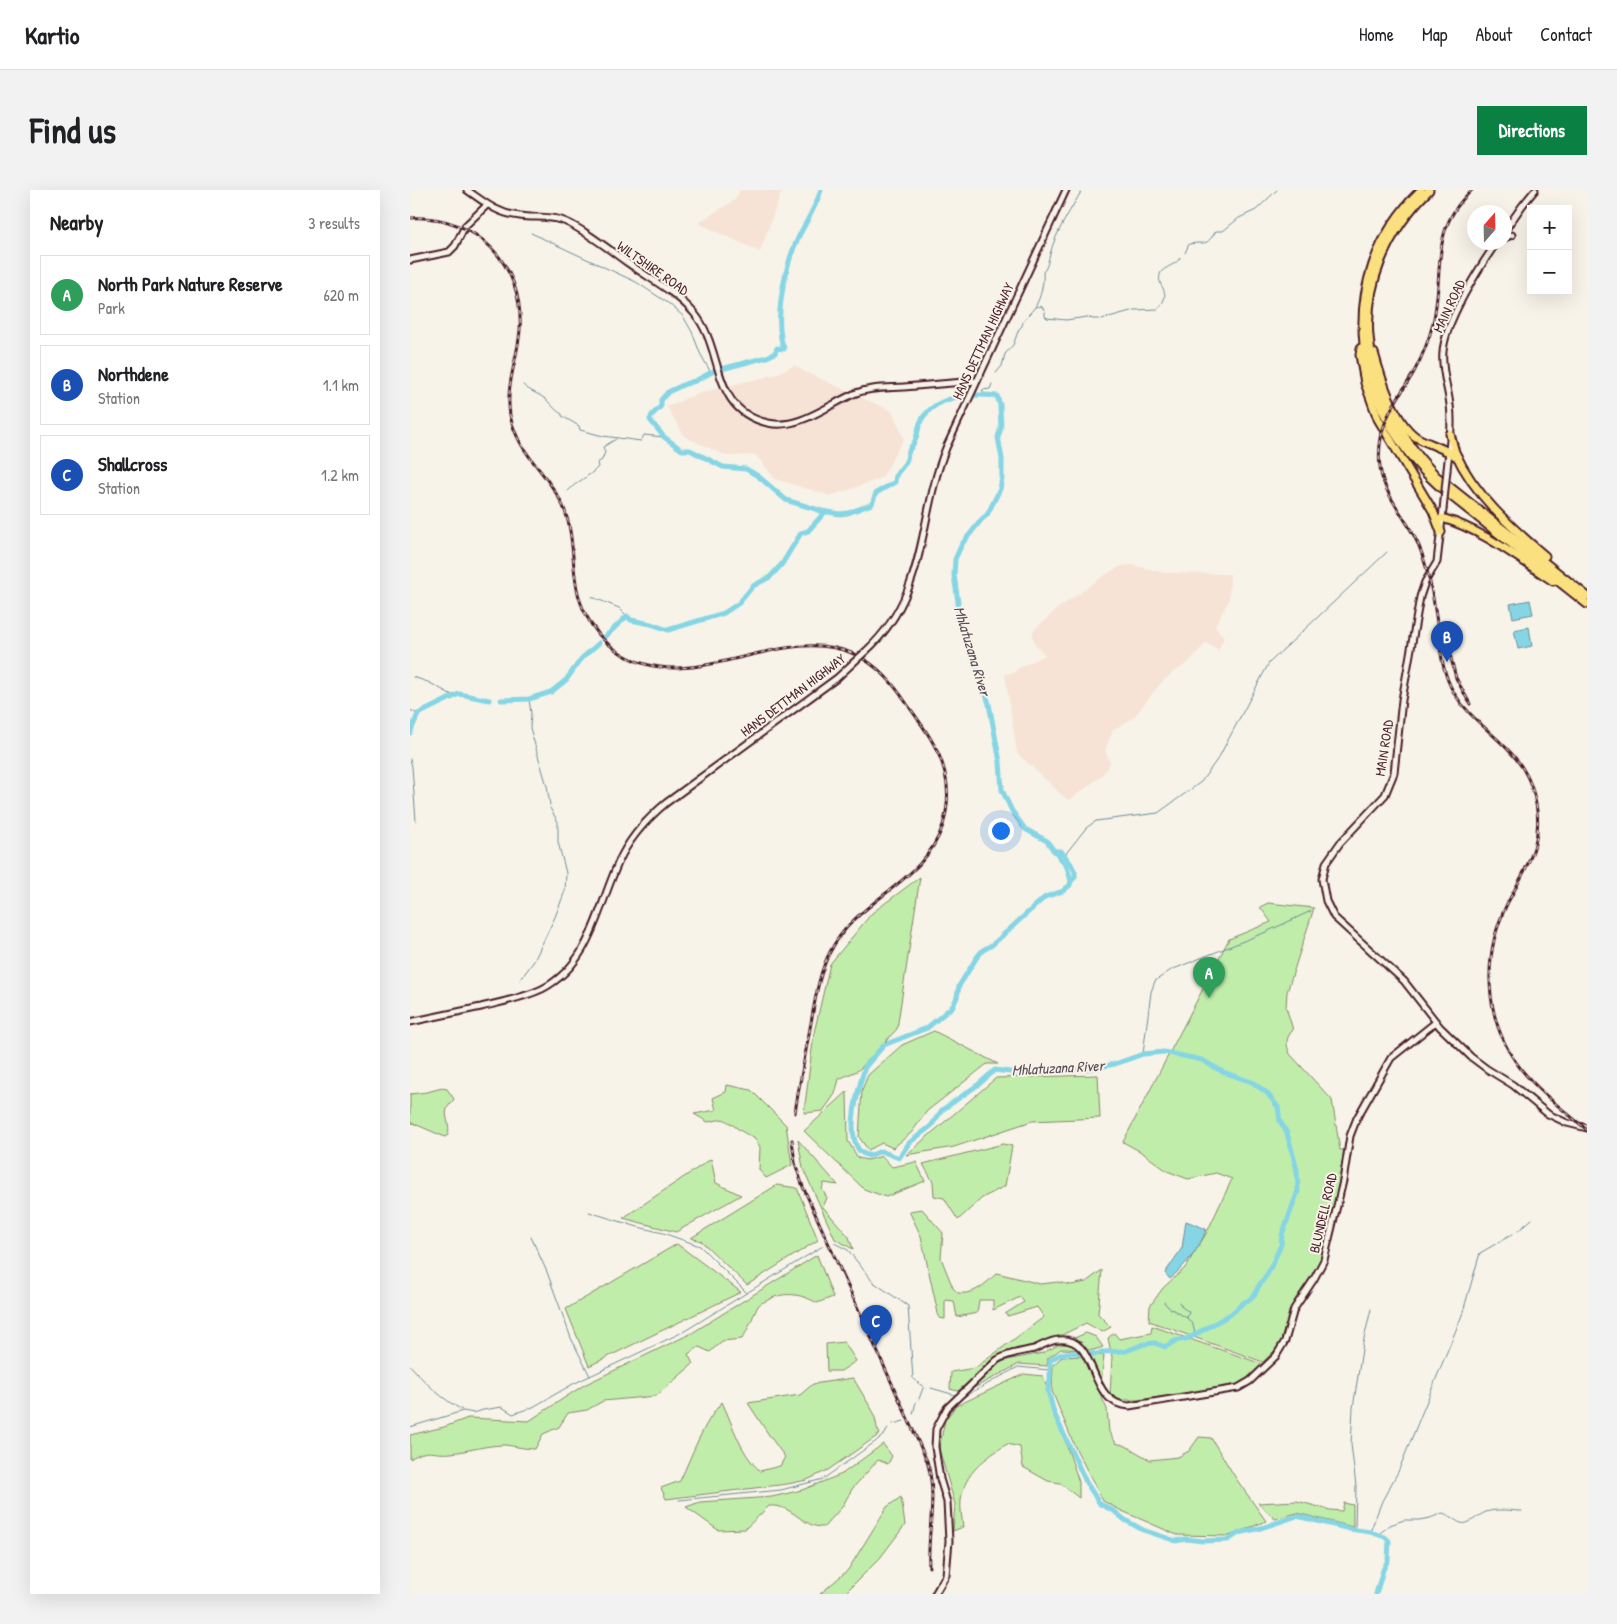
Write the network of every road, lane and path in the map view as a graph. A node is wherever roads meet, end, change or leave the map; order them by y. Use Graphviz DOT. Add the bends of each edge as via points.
graph roads {
  1 [pos="466,190"];
  2 [pos="1066,190"];
  3 [pos="1420,190"];
  4 [pos="1429,190"];
  5 [pos="1535,190"];
  6 [pos="487,206"];
  7 [pos="1512,220"];
  8 [pos="1492,250"];
  9 [pos="410,260"];
  10 [pos="1370,306"];
  11 [pos="1363,343"];
  12 [pos="976,381"];
  13 [pos="1450,434"];
  14 [pos="1449,444"];
  15 [pos="1439,446"];
  16 [pos="1449,453"];
  17 [pos="1458,458"];
  18 [pos="1433,511"];
  19 [pos="1444,516"];
  20 [pos="1441,529"];
  21 [pos="1571,590"];
  22 [pos="1587,594"];
  23 [pos="1587,604"];
  24 [pos="410,1022"];
  25 [pos="1436,1022"];
  26 [pos="1587,1128"];
  27 [pos="935,1594"];
  1 -- 6 [label="street, WILTSHIRE ROAD"];
  2 -- 12 [label="street, HANS DETTMAN HIGHWAY"];
  3 -- 11 [label="highway" via="1394,223 1373,265 1364,307"];
  4 -- 10 [label="highway" via="1405,217 1388,246 1376,277"];
  5 -- 7 [label="street"];
  6 -- 9 [label="street" via="465,226 449,252"];
  6 -- 12 [label="street, WILTSHIRE ROAD" via="518,216 566,222 668,290 699,320 722,384 732,400 744,412 764,422 784,424 804,418 865,390"];
  8 -- 13 [label="street, MAIN ROAD" via="1478,270 1445,339 1442,360 1450,405"];
  10 -- 15 [label="highway" via="1374,353 1396,410 1413,434"];
  10 -- 22 [label="highway" via="1369,338 1375,374 1394,422 1410,447 1453,491"];
  11 -- 18 [label="highway" via="1360,358 1372,405 1384,432"];
  11 -- 21 [label="highway" via="1368,372 1382,411 1411,458 1446,492"];
  12 -- 24 [label="street, HANS DETTMAN HIGHWAY, bridge" via="937,473 912,581 898,611 882,634 823,688 648,819 622,856 584,948 555,981 529,995"];
  13 -- 14 [label="street, MAIN ROAD"];
  13 -- 17 [label="highway"];
  14 -- 15 [label="highway"];
  14 -- 16 [label="street, MAIN ROAD"];
  15 -- 16 [label="highway"];
  16 -- 17 [label="highway"];
  16 -- 19 [label="street, MAIN ROAD, bridge"];
  17 -- 22 [label="highway" via="1503,519"];
  18 -- 19 [label="highway"];
  18 -- 20 [label="highway"];
  19 -- 20 [label="highway"];
  19 -- 21 [label="highway" via="1479,533"];
  20 -- 25 [label="street, MAIN ROAD" via="1437,562 1424,582 1420,597 1392,781 1378,804 1330,854 1322,879 1326,901 1334,918 1404,981"];
  21 -- 23 [label="highway"];
  25 -- 26 [label="street, MAIN ROAD" via="1471,1057 1548,1114"];
  25 -- 27 [label="street, BLUNDELL ROAD" via="1391,1058 1357,1118 1350,1136 1324,1260 1294,1309 1285,1340 1276,1356 1250,1382 1238,1388 1129,1406 1117,1404 1107,1398 1082,1349 1071,1341 1059,1340 1002,1356 962,1392 942,1416 936,1429 934,1448 948,1510 948,1562 945,1578"];
}
